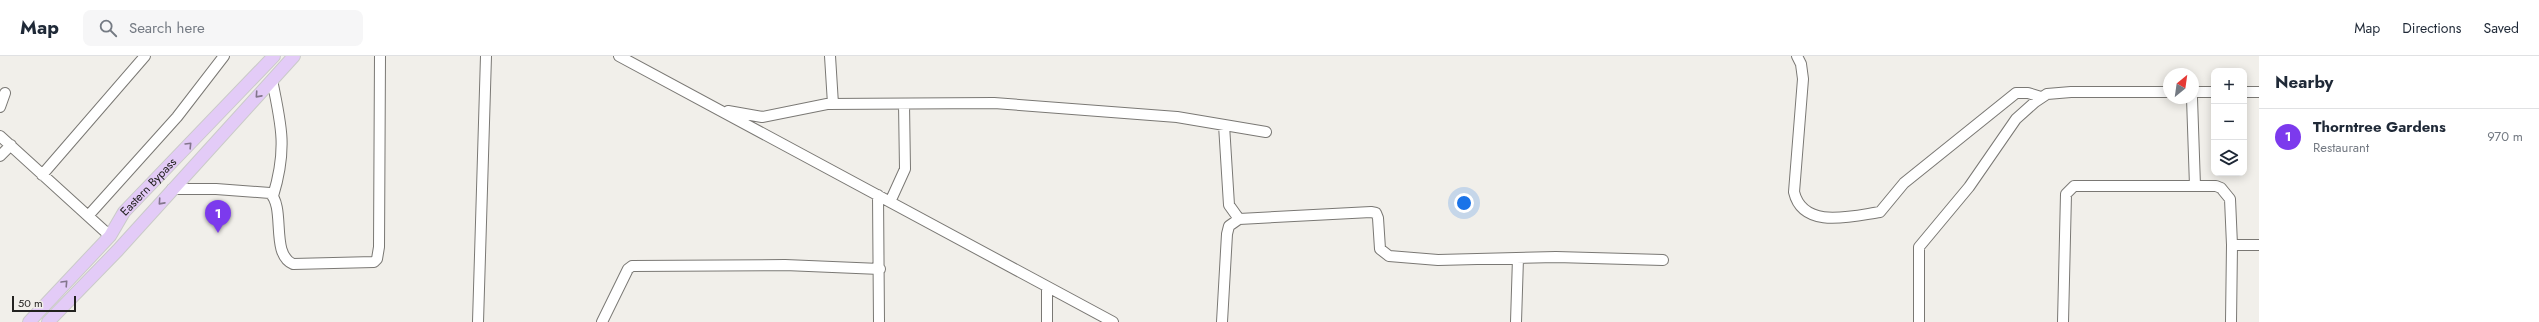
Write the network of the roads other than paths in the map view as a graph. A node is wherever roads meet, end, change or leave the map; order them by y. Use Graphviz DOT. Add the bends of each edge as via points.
graph roads {
  1 [pos="145,56"];
  2 [pos="224,56"];
  3 [pos="274,56"];
  4 [pos="294,56"];
  5 [pos="380,56"];
  6 [pos="486,56"];
  7 [pos="619,56"];
  8 [pos="830,56"];
  9 [pos="1796,56"];
  10 [pos="272,80"];
  11 [pos="2163,92"];
  12 [pos="2199,92"];
  13 [pos="2211,92"];
  14 [pos="2247,92"];
  15 [pos="2259,92"];
  16 [pos="6,93"];
  17 [pos="2040,96"];
  18 [pos="833,104"];
  19 [pos="904,104"];
  20 [pos="2192,104"];
  21 [pos="0,107"];
  22 [pos="722,110"];
  23 [pos="1224,125"];
  24 [pos="1266,132"];
  25 [pos="0,136"];
  26 [pos="11,145"];
  27 [pos="0,156"];
  28 [pos="42,175"];
  29 [pos="2195,186"];
  30 [pos="172,189"];
  31 [pos="878,195"];
  32 [pos="273,196"];
  33 [pos="890,202"];
  34 [pos="88,216"];
  35 [pos="1238,219"];
  36 [pos="110,236"];
  37 [pos="2232,245"];
  38 [pos="2259,245"];
  39 [pos="1518,258"];
  40 [pos="1663,260"];
  41 [pos="880,269"];
  42 [pos="1047,287"];
  43 [pos="29,322"];
  44 [pos="48,322"];
  45 [pos="478,322"];
  46 [pos="602,322"];
  47 [pos="879,322"];
  48 [pos="1048,322"];
  49 [pos="1113,322"];
  50 [pos="1222,322"];
  51 [pos="1516,322"];
  52 [pos="1919,322"];
  53 [pos="2063,322"];
  54 [pos="2231,322"];
  1 -- 28 [label="street"];
  2 -- 34 [label="street" via="177,117"];
  36 -- 3 [label="main road, Eastern Bypass, one-way" via="124,212"];
  4 -- 10 [label="main road, Eastern Bypass"];
  5 -- 32 [label="street" via="377,259 370,263 288,262 284,258"];
  6 -- 45 [label="street"];
  7 -- 22 [label="street"];
  8 -- 18 [label="street"];
  9 -- 17 [label="street" via="1801,64 1803,79 1794,192 1796,201 1804,209 1825,218 1880,212 1904,183 2016,94"];
  10 -- 30 [label="main road, Eastern Bypass, one-way"];
  10 -- 32 [label="street" via="283,130 281,170"];
  11 -- 17 [label="street" via="2071,92"];
  12 -- 13 [label="street"];
  14 -- 15 [label="street"];
  16 -- 21 [label="street"];
  17 -- 52 [label="street" via="2016,119 1969,187 1919,247"];
  18 -- 19 [label="street"];
  18 -- 22 [label="street" via="762,117"];
  19 -- 23 [label="street" via="994,103 1092,109"];
  19 -- 33 [label="street" via="905,169"];
  20 -- 29 [label="street"];
  22 -- 31 [label="street"];
  23 -- 24 [label="street"];
  23 -- 35 [label="street" via="1229,205"];
  25 -- 26 [label="street"];
  26 -- 27 [label="street"];
  26 -- 28 [label="street"];
  28 -- 34 [label="street"];
  29 -- 37 [label="street" via="2221,188 2230,199"];
  29 -- 53 [label="street" via="2104,185 2074,186 2070,189 2066,194"];
  30 -- 32 [label="street" via="264,192"];
  30 -- 44 [label="main road, Eastern Bypass, one-way" via="118,250"];
  31 -- 33 [label="street"];
  31 -- 41 [label="street"];
  33 -- 42 [label="street"];
  34 -- 36 [label="street"];
  35 -- 39 [label="street" via="1371,212 1376,213 1378,218 1380,249 1389,256 1438,260"];
  35 -- 50 [label="street" via="1229,226 1227,234"];
  43 -- 36 [label="main road, Eastern Bypass, one-way"];
  37 -- 38 [label="street"];
  37 -- 54 [label="street"];
  39 -- 40 [label="street"];
  39 -- 51 [label="street"];
  41 -- 46 [label="street" via="785,265 632,266 628,269"];
  41 -- 47 [label="street"];
  42 -- 48 [label="street"];
  42 -- 49 [label="street"];
}
